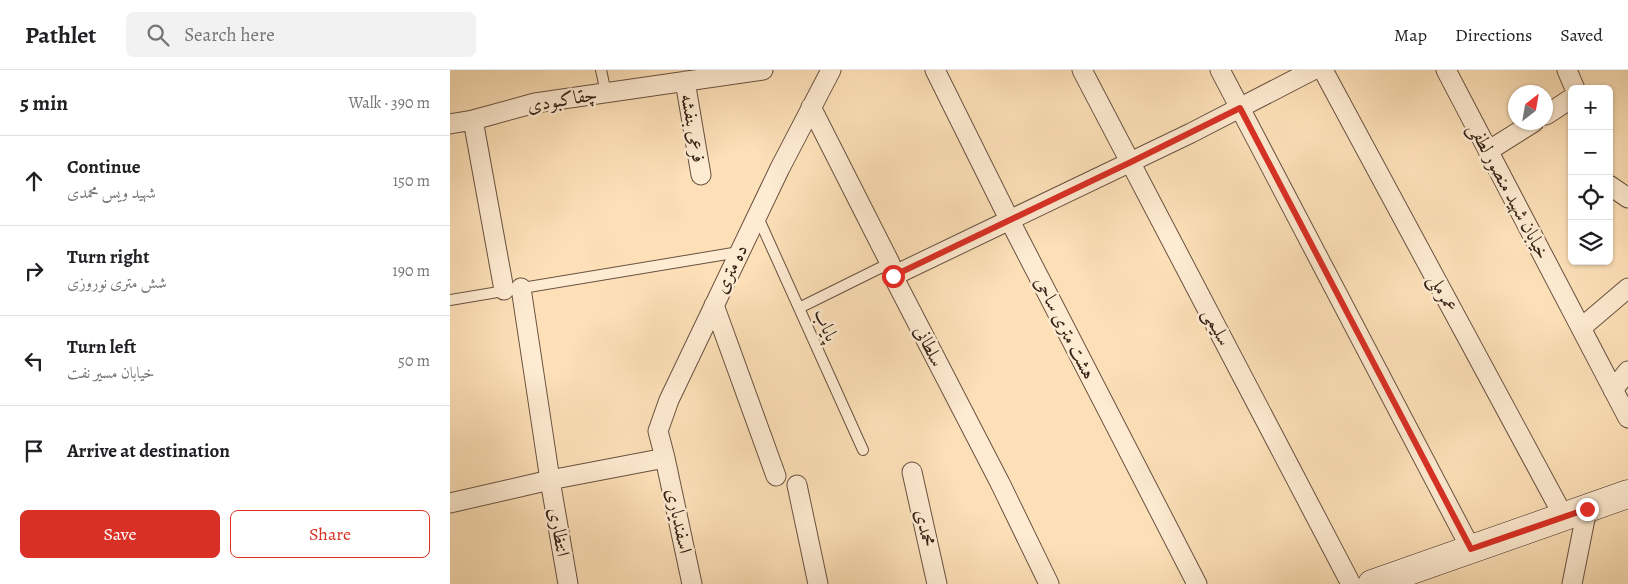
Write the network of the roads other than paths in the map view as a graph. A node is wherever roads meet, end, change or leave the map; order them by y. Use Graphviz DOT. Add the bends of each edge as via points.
graph roads {
  1 [pos="601,70"];
  2 [pos="763,70"];
  3 [pos="831,70"];
  4 [pos="935,70"];
  5 [pos="1082,70"];
  6 [pos="1220,70"];
  7 [pos="1313,70"];
  8 [pos="1323,70"];
  9 [pos="1446,70"];
  10 [pos="1567,70"];
  11 [pos="685,81"];
  12 [pos="1573,85"];
  13 [pos="606,93"];
  14 [pos="1568,101"];
  15 [pos="811,108"];
  16 [pos="1240,108"];
  17 [pos="1553,110"];
  18 [pos="473,120"];
  19 [pos="450,124"];
  20 [pos="1521,130"];
  21 [pos="1488,151"];
  22 [pos="1131,162"];
  23 [pos="701,175"];
  24 [pos="1613,188"];
  25 [pos="1628,198"];
  26 [pos="757,215"];
  27 [pos="1010,221"];
  28 [pos="739,252"];
  29 [pos="891,270"];
  30 [pos="1628,288"];
  31 [pos="513,289"];
  32 [pos="450,300"];
  33 [pos="714,305"];
  34 [pos="799,308"];
  35 [pos="1581,328"];
  36 [pos="1628,371"];
  37 [pos="1613,390"];
  38 [pos="1628,418"];
  39 [pos="863,450"];
  40 [pos="657,460"];
  41 [pos="912,472"];
  42 [pos="776,476"];
  43 [pos="550,480"];
  44 [pos="797,485"];
  45 [pos="1628,494"];
  46 [pos="450,503"];
  47 [pos="1576,513"];
  48 [pos="1471,549"];
  49 [pos="568,584"];
  50 [pos="692,584"];
  51 [pos="818,584"];
  52 [pos="937,584"];
  53 [pos="1049,584"];
  54 [pos="1197,584"];
  55 [pos="1351,584"];
  56 [pos="1372,584"];
  57 [pos="1572,584"];
  1 -- 13 [label="lane"];
  2 -- 11 [label="street, چقاکبودی"];
  3 -- 15 [label="street, ده متری"];
  4 -- 27 [label="street, هشت متری ساحی"];
  5 -- 22 [label="street, سلیمی"];
  6 -- 16 [label="street"];
  7 -- 16 [label="street"];
  8 -- 47 [label="street, عمرملی"];
  9 -- 21 [label="street, خیابان شهید منصور لطفی"];
  10 -- 12 [label="street"];
  11 -- 13 [label="street, چقاکبودی"];
  11 -- 23 [label="street, فرعی بنفشه"];
  13 -- 18 [label="street, چقاکبودی" via="535,103"];
  14 -- 17 [label="street"];
  15 -- 26 [label="street, ده متری"];
  15 -- 29 [label="street, سلطانی"];
  16 -- 22 [label="street"];
  16 -- 48 [label="street"];
  18 -- 19 [label="street, چقاکبودی"];
  18 -- 31 [label="street, انتظاری"];
  20 -- 21 [label="street"];
  21 -- 35 [label="street, خیابان شهید منصور لطفی"];
  22 -- 27 [label="street"];
  22 -- 55 [label="street, سلیمی"];
  24 -- 25 [label="street"];
  26 -- 28 [label="street, ده متری"];
  26 -- 34 [label="lane, پایاب"];
  27 -- 29 [label="street"];
  27 -- 54 [label="street, هشت متری ساحی"];
  28 -- 31 [label="lane"];
  28 -- 33 [label="street, ده متری"];
  29 -- 34 [label="lane"];
  29 -- 53 [label="street, سلطانی"];
  30 -- 35 [label="street"];
  31 -- 32 [label="lane"];
  31 -- 43 [label="street, انتظاری"];
  33 -- 40 [label="street, ده متری" via="669,400 658,431"];
  33 -- 42 [label="street"];
  34 -- 39 [label="lane, پایاب"];
  35 -- 37 [label="street, خیابان شهید منصور لطفی"];
  36 -- 37 [label="street"];
  37 -- 38 [label="street, خیابان شهید منصور لطفی"];
  40 -- 43 [label="street"];
  40 -- 50 [label="street, اسفندیاری"];
  41 -- 52 [label="street, محمدی"];
  43 -- 46 [label="street"];
  43 -- 49 [label="street, انتظاری"];
  44 -- 51 [label="street"];
  45 -- 47 [label="street"];
  47 -- 48 [label="street"];
  47 -- 57 [label="street"];
  48 -- 56 [label="street"];
}
